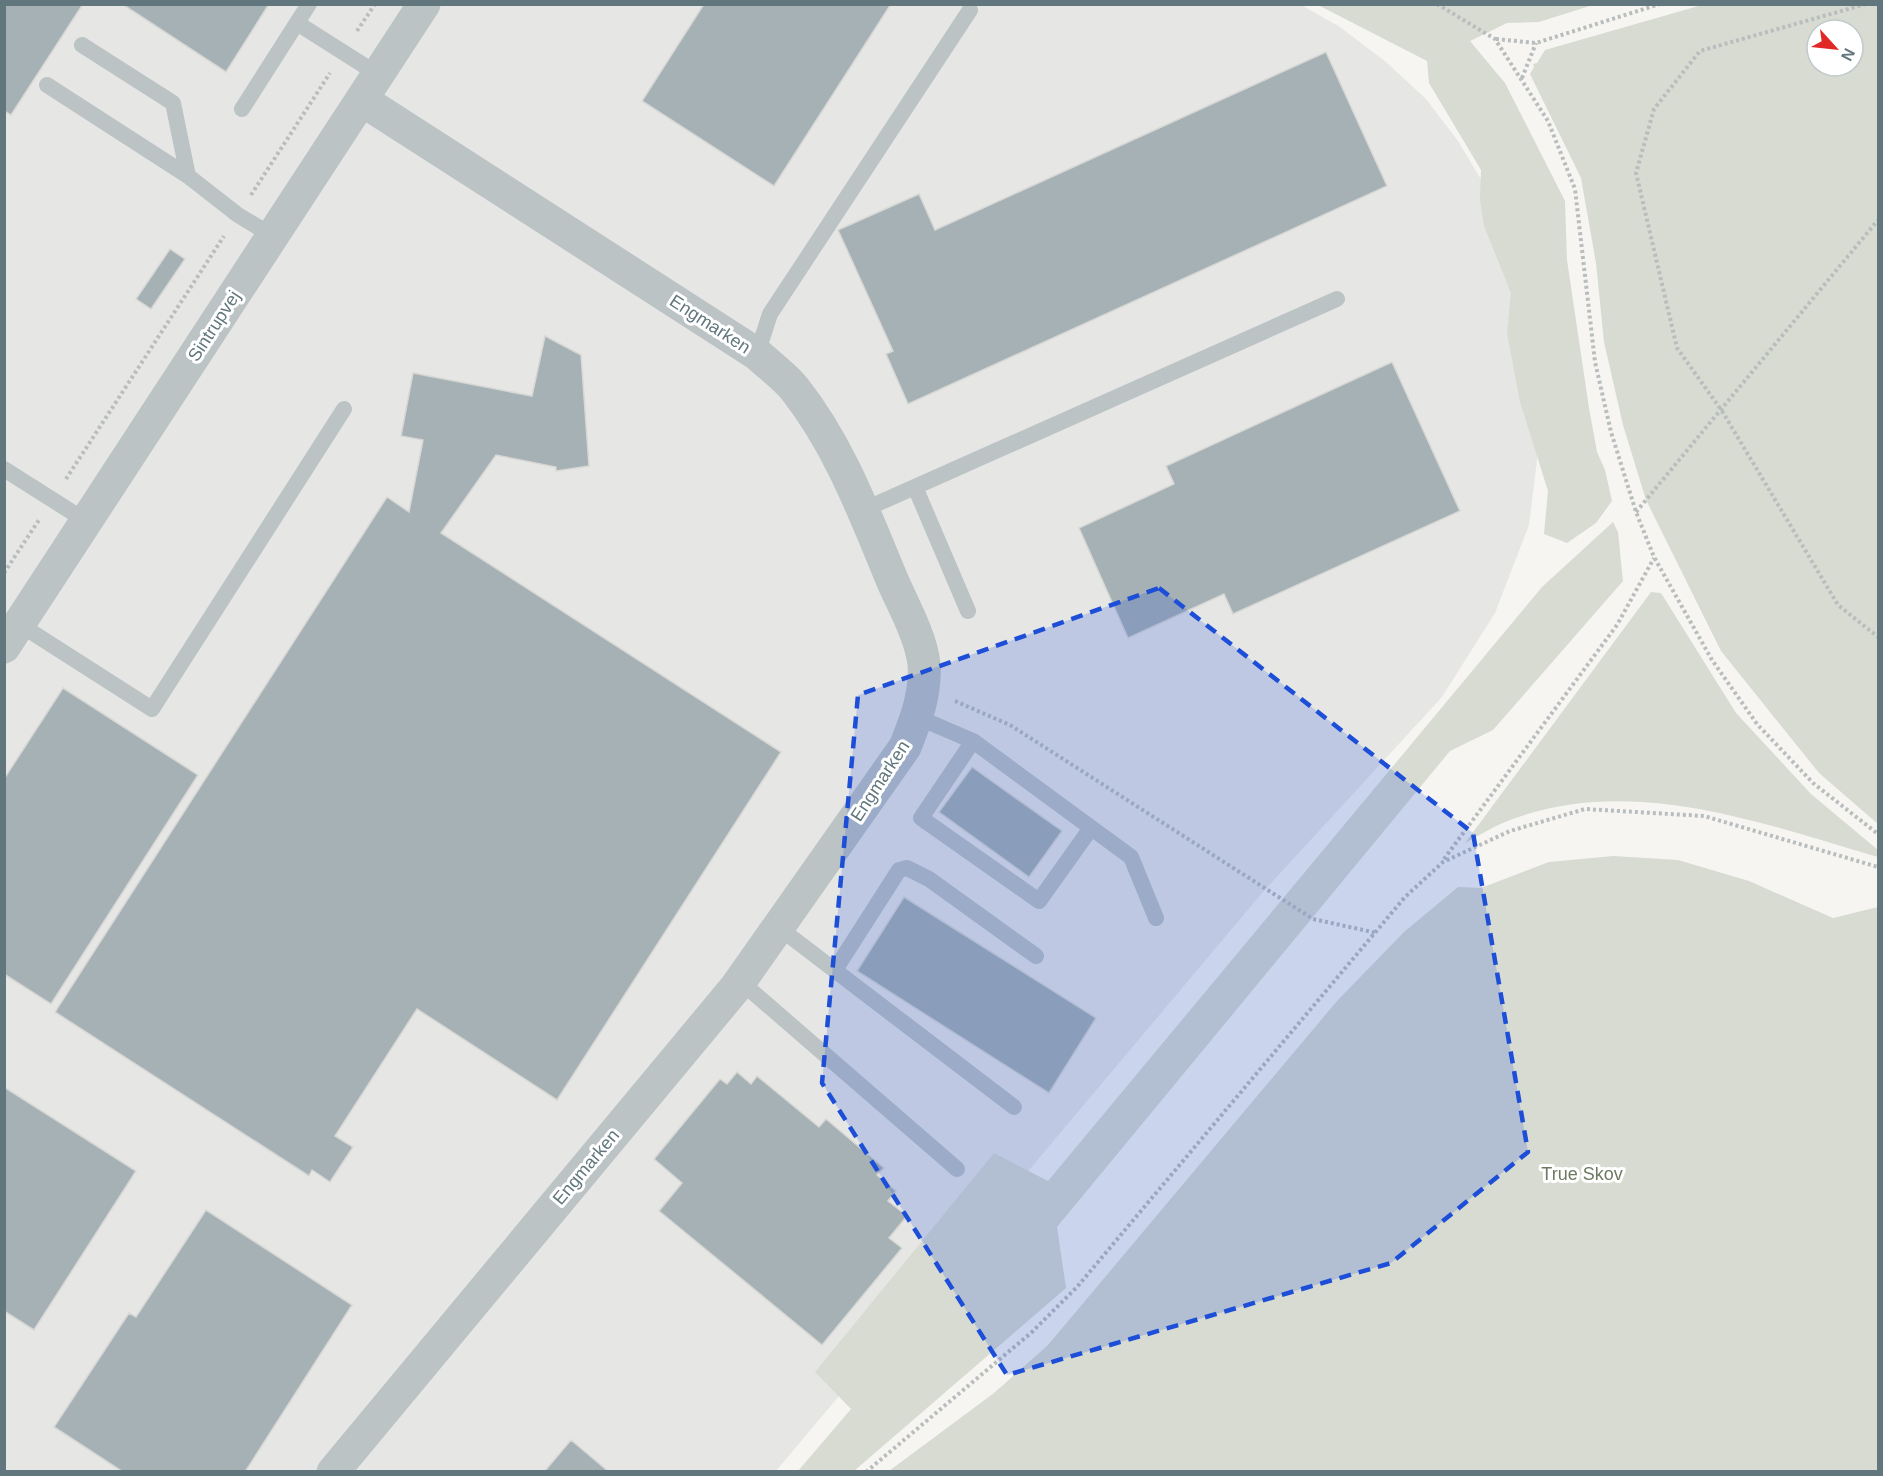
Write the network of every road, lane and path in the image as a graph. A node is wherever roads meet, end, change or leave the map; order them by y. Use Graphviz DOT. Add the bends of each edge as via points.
graph roads {
  1 [pos="309,4"];
  2 [pos="375,4"];
  3 [pos="424,4"];
  4 [pos="1437,4"];
  5 [pos="1660,4"];
  6 [pos="1866,4"];
  7 [pos="970,10"];
  8 [pos="297,23"];
  9 [pos="1495,39"];
  10 [pos="1536,43"];
  11 [pos="82,45"];
  12 [pos="343,53"];
  13 [pos="1522,78"];
  14 [pos="47,86"];
  15 [pos="370,88"];
  16 [pos="242,109"];
  17 [pos="188,176"];
  18 [pos="238,214"];
  19 [pos="1878,220"];
  20 [pos="273,237"];
  21 [pos="1337,299"];
  22 [pos="757,354"];
  23 [pos="344,409"];
  24 [pos="1722,411"];
  25 [pos="4,469"];
  26 [pos="915,487"];
  27 [pos="52,500"];
  28 [pos="863,510"];
  29 [pos="1636,512"];
  30 [pos="86,521"];
  31 [pos="1654,557"];
  32 [pos="4,573"];
  33 [pos="968,611"];
  34 [pos="12,636"];
  35 [pos="1878,637"];
  36 [pos="921,702"];
  37 [pos="973,741"];
  38 [pos="1091,828"];
  39 [pos="1878,834"];
  40 [pos="1443,862"];
  41 [pos="1878,867"];
  42 [pos="1156,918"];
  43 [pos="778,927"];
  44 [pos="1377,933"];
  45 [pos="1036,956"];
  46 [pos="835,970"];
  47 [pos="740,981"];
  48 [pos="1014,1107"];
  49 [pos="957,1168"];
  50 [pos="333,1472"];
  51 [pos="866,1472"];
  1 -- 8 [label="lane"];
  2 -- 12 [label="path"];
  3 -- 15 [label="street, Sintrupvej"];
  4 -- 9 [label="path"];
  5 -- 10 [label="path"];
  6 -- 24 [label="path" via="1700,51 1653,109 1636,173 1677,348"];
  7 -- 22 [label="lane" via="771,314"];
  8 -- 12 [label="lane"];
  8 -- 16 [label="lane"];
  9 -- 10 [label="path"];
  9 -- 13 [label="path"];
  10 -- 13 [label="path"];
  11 -- 17 [label="lane" via="173,103"];
  12 -- 15 [label="lane"];
  12 -- 18 [label="path"];
  13 -- 29 [label="path" via="1548,121 1575,189 1595,362 1611,432"];
  14 -- 17 [label="lane"];
  15 -- 20 [label="street, Sintrupvej"];
  15 -- 22 [label="street, Engmarken"];
  17 -- 18 [label="lane"];
  18 -- 20 [label="lane"];
  18 -- 27 [label="path"];
  19 -- 24 [label="path"];
  20 -- 30 [label="street, Sintrupvej"];
  21 -- 26 [label="lane"];
  22 -- 28 [label="street, Engmarken" via="792,386 823,428"];
  23 -- 34 [label="lane" via="152,709"];
  24 -- 29 [label="path"];
  24 -- 35 [label="path" via="1838,604"];
  25 -- 27 [label="lane"];
  26 -- 28 [label="lane"];
  26 -- 33 [label="lane"];
  27 -- 30 [label="lane"];
  27 -- 32 [label="path"];
  28 -- 36 [label="street, Engmarken" via="924,661"];
  29 -- 31 [label="path"];
  30 -- 34 [label="street, Sintrupvej"];
  31 -- 39 [label="path" via="1712,660 1756,724 1813,783"];
  31 -- 40 [label="path" via="1617,625"];
  36 -- 37 [label="lane"];
  36 -- 43 [label="street, Engmarken" via="904,747"];
  36 -- 44 [label="path" via="1010,725 1313,919"];
  37 -- 38 [label="lane"];
  37 -- 38 [label="lane" via="921,818 1039,901"];
  38 -- 42 [label="lane" via="1131,857"];
  40 -- 41 [label="path" via="1510,831 1585,809 1704,816"];
  40 -- 44 [label="path" via="1405,897"];
  43 -- 46 [label="lane"];
  43 -- 47 [label="street, Engmarken"];
  44 -- 51 [label="path" via="1077,1287 1032,1332"];
  45 -- 46 [label="lane" via="929,879 907,868 899,870"];
  46 -- 48 [label="lane"];
  47 -- 49 [label="lane"];
  47 -- 50 [label="street, Engmarken"];
}
